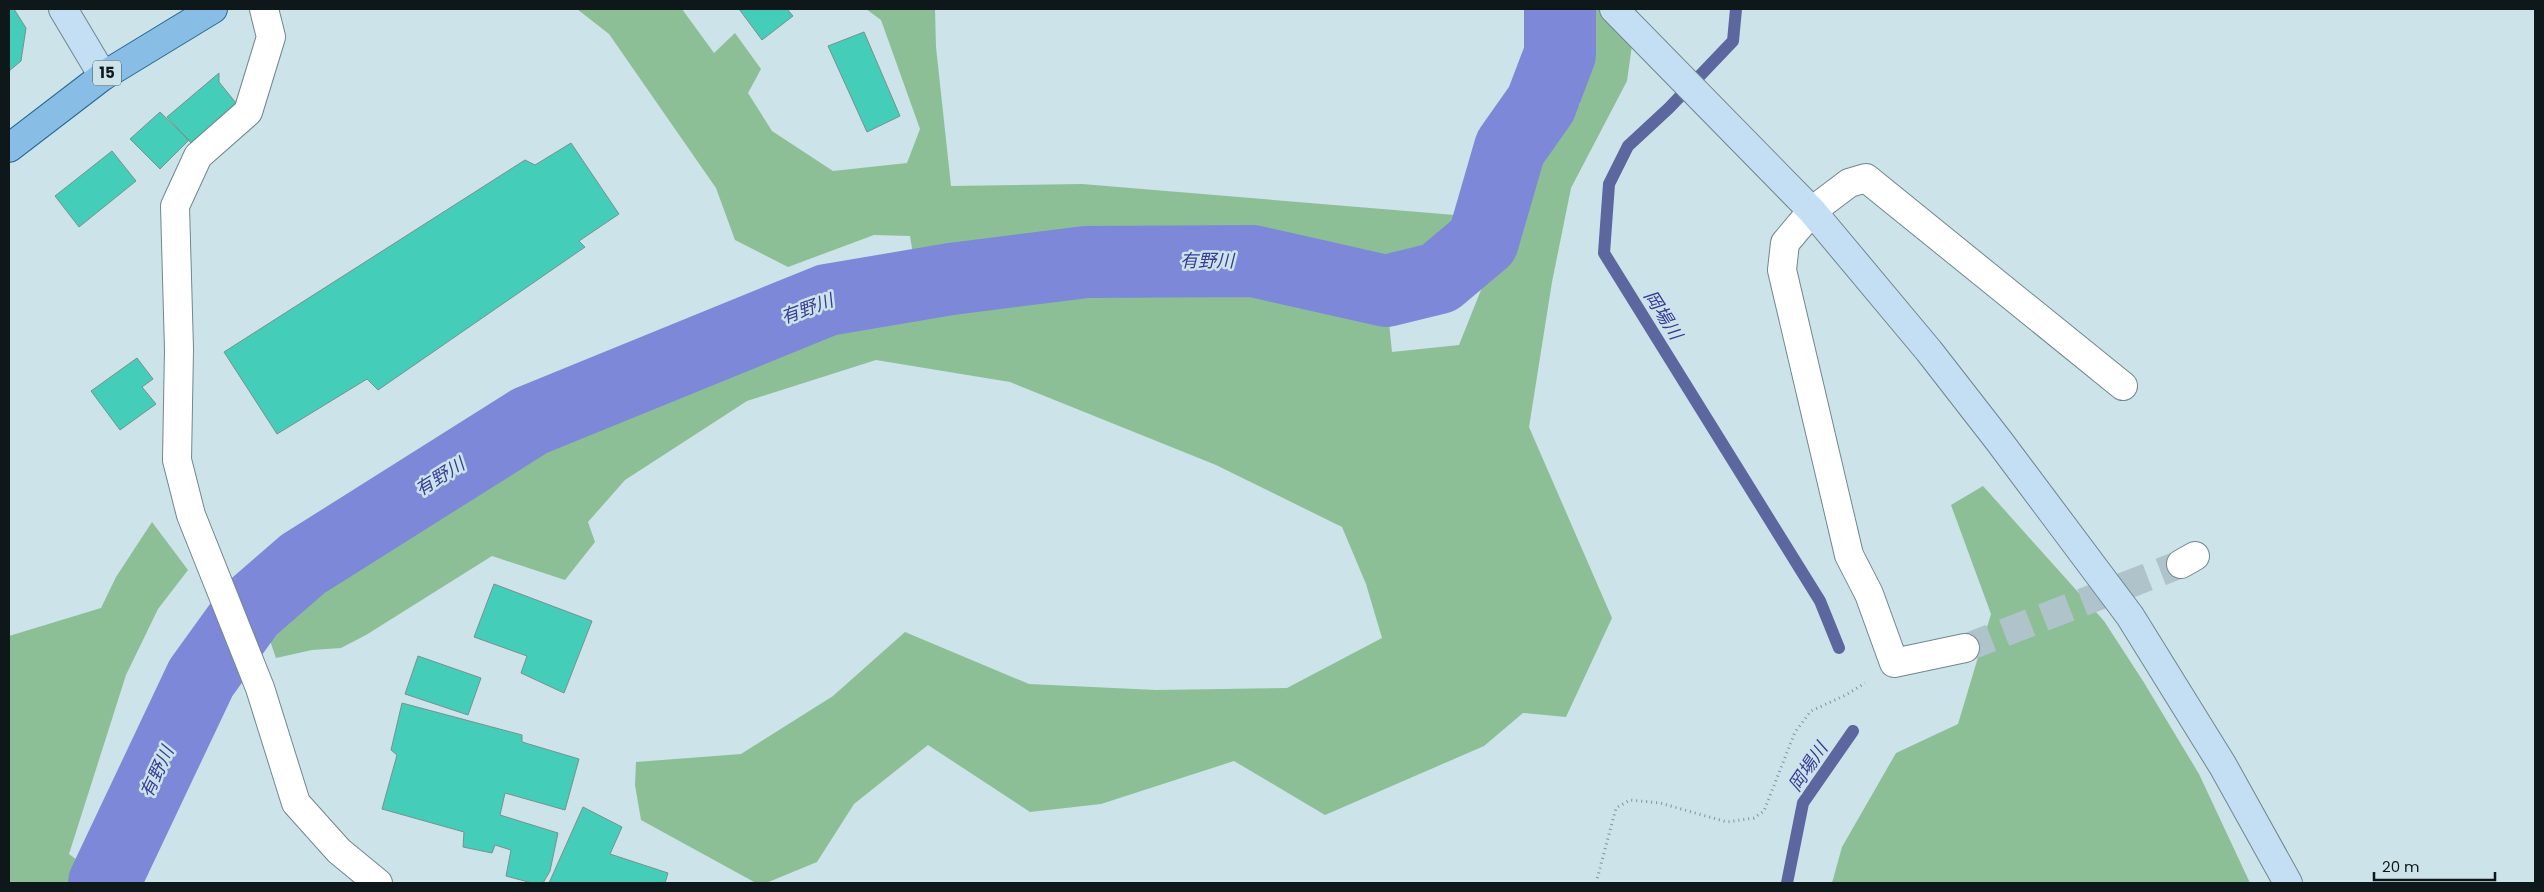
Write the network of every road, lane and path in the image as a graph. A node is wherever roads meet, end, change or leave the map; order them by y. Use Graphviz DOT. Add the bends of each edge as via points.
graph roads {
  1 [pos="62,9"];
  2 [pos="213,9"];
  3 [pos="264,9"];
  4 [pos="1614,9"];
  5 [pos="103,76"];
  6 [pos="9,148"];
  7 [pos="1812,211"];
  8 [pos="2123,386"];
  9 [pos="1964,648"];
  10 [pos="1846,695"];
  11 [pos="378,883"];
  12 [pos="1596,883"];
  13 [pos="2288,883"];
  1 -- 5 [label="street"];
  2 -- 5 [label="main road, 15"];
  3 -- 11 [label="street" via="271,37 248,112 198,156 175,206 179,349 177,460 191,515 260,688 296,803 339,851"];
  4 -- 7 [label="street"];
  5 -- 6 [label="main road, 15"];
  7 -- 8 [label="street" via="1849,183 1866,178"];
  7 -- 9 [label="street" via="1785,243 1782,270 1849,555 1868,594 1894,663"];
  7 -- 13 [label="street" via="1999,440 2130,616 2214,750"];
  10 -- 12 [label="path" via="1810,712 1796,732 1764,811 1754,818 1727,822 1660,803 1630,800 1616,808"];
}
